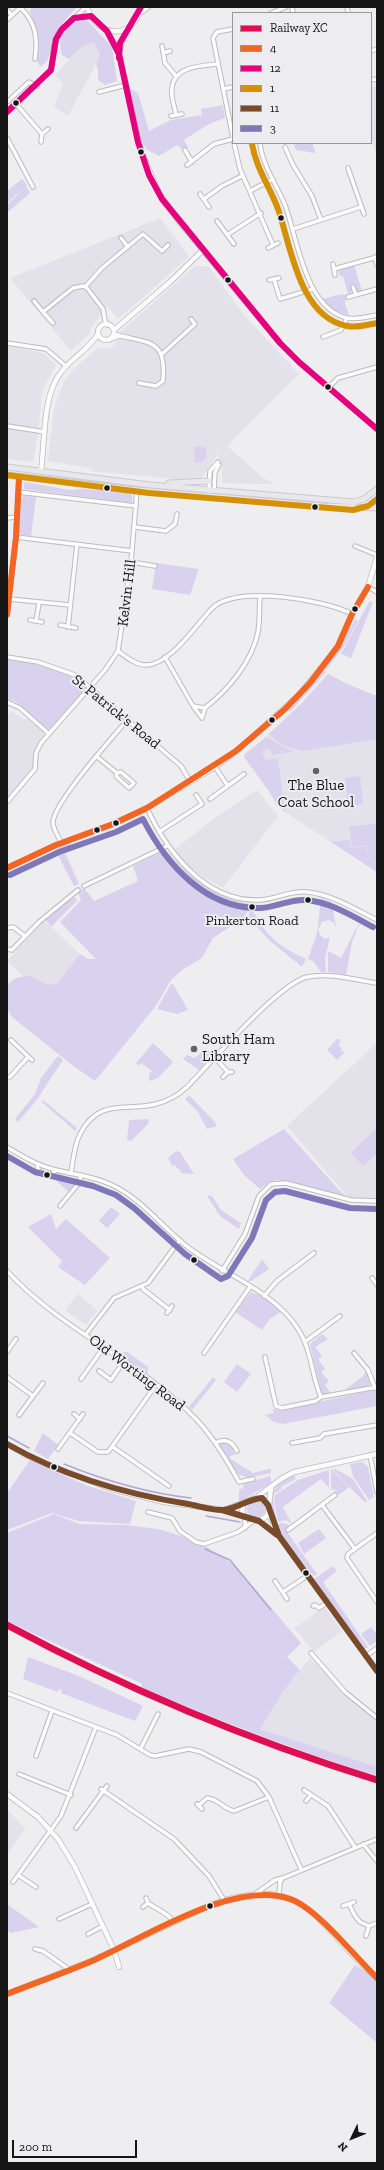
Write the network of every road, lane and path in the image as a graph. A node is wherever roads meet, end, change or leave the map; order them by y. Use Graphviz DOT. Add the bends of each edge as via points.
graph roads {
  1 [pos="87,7"];
  2 [pos="141,7"];
  3 [pos="148,7"];
  4 [pos="286,7"];
  5 [pos="347,7"];
  6 [pos="21,8"];
  7 [pos="7,10"];
  8 [pos="274,12"];
  9 [pos="348,12"];
  10 [pos="138,15"];
  11 [pos="12,16"];
  12 [pos="91,16"];
  13 [pos="74,18"];
  14 [pos="7,20"];
  15 [pos="126,29"];
  16 [pos="232,29"];
  17 [pos="107,31"];
  18 [pos="162,46"];
  19 [pos="170,51"];
  20 [pos="163,53"];
  21 [pos="119,54"];
  22 [pos="35,59"];
  23 [pos="218,64"];
  24 [pos="176,76"];
  25 [pos="126,85"];
  26 [pos="36,86"];
  27 [pos="232,87"];
  28 [pos="224,89"];
  29 [pos="99,92"];
  30 [pos="7,102"];
  31 [pos="16,104"];
  32 [pos="7,112"];
  33 [pos="182,114"];
  34 [pos="171,116"];
  35 [pos="176,116"];
  36 [pos="48,129"];
  37 [pos="232,133"];
  38 [pos="42,134"];
  39 [pos="7,138"];
  40 [pos="232,139"];
  41 [pos="41,142"];
  42 [pos="234,144"];
  43 [pos="260,144"];
  44 [pos="285,147"];
  45 [pos="185,150"];
  46 [pos="192,162"];
  47 [pos="188,165"];
  48 [pos="348,168"];
  49 [pos="242,176"];
  50 [pos="273,179"];
  51 [pos="34,188"];
  52 [pos="250,192"];
  53 [pos="200,194"];
  54 [pos="204,199"];
  55 [pos="209,207"];
  56 [pos="361,207"];
  57 [pos="260,213"];
  58 [pos="364,214"];
  59 [pos="321,220"];
  60 [pos="216,221"];
  61 [pos="292,229"];
  62 [pos="227,235"];
  63 [pos="121,238"];
  64 [pos="278,243"];
  65 [pos="234,244"];
  66 [pos="168,245"];
  67 [pos="273,245"];
  68 [pos="128,247"];
  69 [pos="268,248"];
  70 [pos="203,250"];
  71 [pos="376,257"];
  72 [pos="333,264"];
  73 [pos="377,265"];
  74 [pos="334,269"];
  75 [pos="335,275"];
  76 [pos="279,278"];
  77 [pos="274,279"];
  78 [pos="269,280"];
  79 [pos="85,287"];
  80 [pos="353,287"];
  81 [pos="377,289"];
  82 [pos="313,290"];
  83 [pos="356,295"];
  84 [pos="348,297"];
  85 [pos="34,301"];
  86 [pos="43,312"];
  87 [pos="377,314"];
  88 [pos="347,318"];
  89 [pos="191,319"];
  90 [pos="53,323"];
  91 [pos="110,327"];
  92 [pos="98,334"];
  93 [pos="120,336"];
  94 [pos="323,337"];
  95 [pos="111,339"];
  96 [pos="103,340"];
  97 [pos="94,342"];
  98 [pos="7,343"];
  99 [pos="162,354"];
  100 [pos="66,366"];
  101 [pos="377,367"];
  102 [pos="139,383"];
  103 [pos="329,387"];
  104 [pos="7,426"];
  105 [pos="377,429"];
  106 [pos="45,432"];
  107 [pos="7,468"];
  108 [pos="41,472"];
  109 [pos="7,475"];
  110 [pos="19,477"];
  111 [pos="209,481"];
  112 [pos="150,485"];
  113 [pos="211,489"];
  114 [pos="377,489"];
  115 [pos="137,490"];
  116 [pos="18,492"];
  117 [pos="211,496"];
  118 [pos="136,506"];
  119 [pos="377,508"];
  120 [pos="177,514"];
  121 [pos="16,517"];
  122 [pos="7,518"];
  123 [pos="135,527"];
  124 [pos="16,537"];
  125 [pos="78,544"];
  126 [pos="355,546"];
  127 [pos="132,551"];
  128 [pos="377,556"];
  129 [pos="131,562"];
  130 [pos="155,566"];
  131 [pos="368,587"];
  132 [pos="377,592"];
  133 [pos="260,597"];
  134 [pos="9,599"];
  135 [pos="39,602"];
  136 [pos="70,605"];
  137 [pos="352,614"];
  138 [pos="7,615"];
  139 [pos="30,620"];
  140 [pos="36,621"];
  141 [pos="42,622"];
  142 [pos="60,625"];
  143 [pos="68,627"];
  144 [pos="76,628"];
  145 [pos="118,651"];
  146 [pos="7,657"];
  147 [pos="165,657"];
  148 [pos="90,687"];
  149 [pos="7,702"];
  150 [pos="193,706"];
  151 [pos="205,708"];
  152 [pos="128,719"];
  153 [pos="48,735"];
  154 [pos="96,756"];
  155 [pos="215,766"];
  156 [pos="117,773"];
  157 [pos="244,774"];
  158 [pos="190,781"];
  159 [pos="228,786"];
  160 [pos="196,796"];
  161 [pos="210,799"];
  162 [pos="7,802"];
  163 [pos="147,808"];
  164 [pos="159,832"];
  165 [pos="61,843"];
  166 [pos="168,846"];
  167 [pos="7,868"];
  168 [pos="84,886"];
  169 [pos="76,893"];
  170 [pos="377,920"];
  171 [pos="7,928"];
  172 [pos="25,936"];
  173 [pos="7,949"];
  174 [pos="377,983"];
  175 [pos="11,1040"];
  176 [pos="14,1044"];
  177 [pos="10,1048"];
  178 [pos="28,1056"];
  179 [pos="215,1058"];
  180 [pos="32,1060"];
  181 [pos="223,1077"];
  182 [pos="7,1078"];
  183 [pos="7,1147"];
  184 [pos="37,1164"];
  185 [pos="56,1170"];
  186 [pos="71,1173"];
  187 [pos="81,1175"];
  188 [pos="377,1201"];
  189 [pos="60,1206"];
  190 [pos="180,1240"];
  191 [pos="314,1253"];
  192 [pos="222,1270"];
  193 [pos="7,1271"];
  194 [pos="372,1278"];
  195 [pos="377,1285"];
  196 [pos="142,1286"];
  197 [pos="250,1287"];
  198 [pos="264,1296"];
  199 [pos="170,1310"];
  200 [pos="340,1316"];
  201 [pos="86,1334"];
  202 [pos="16,1339"];
  203 [pos="306,1341"];
  204 [pos="104,1347"];
  205 [pos="7,1351"];
  206 [pos="204,1353"];
  207 [pos="354,1353"];
  208 [pos="265,1357"];
  209 [pos="124,1361"];
  210 [pos="99,1371"];
  211 [pos="7,1377"];
  212 [pos="81,1379"];
  213 [pos="43,1383"];
  214 [pos="156,1385"];
  215 [pos="376,1388"];
  216 [pos="33,1396"];
  217 [pos="321,1397"];
  218 [pos="74,1414"];
  219 [pos="83,1414"];
  220 [pos="19,1415"];
  221 [pos="80,1419"];
  222 [pos="377,1425"];
  223 [pos="70,1433"];
  224 [pos="215,1443"];
  225 [pos="292,1443"];
  226 [pos="7,1444"];
  227 [pos="112,1447"];
  228 [pos="58,1449"];
  229 [pos="237,1451"];
  230 [pos="377,1454"];
  231 [pos="370,1455"];
  232 [pos="253,1479"];
  233 [pos="169,1486"];
  234 [pos="271,1488"];
  235 [pos="377,1492"];
  236 [pos="335,1495"];
  237 [pos="257,1497"];
  238 [pos="244,1503"];
  239 [pos="322,1505"];
  240 [pos="269,1507"];
  241 [pos="224,1510"];
  242 [pos="148,1512"];
  243 [pos="244,1516"];
  244 [pos="257,1520"];
  245 [pos="245,1528"];
  246 [pos="288,1530"];
  247 [pos="377,1533"];
  248 [pos="279,1536"];
  249 [pos="355,1549"];
  250 [pos="307,1576"];
  251 [pos="275,1581"];
  252 [pos="283,1592"];
  253 [pos="287,1599"];
  254 [pos="377,1602"];
  255 [pos="327,1603"];
  256 [pos="313,1606"];
  257 [pos="377,1648"];
  258 [pos="311,1653"];
  259 [pos="366,1656"];
  260 [pos="377,1671"];
  261 [pos="7,1693"];
  262 [pos="52,1711"];
  263 [pos="158,1714"];
  264 [pos="377,1718"];
  265 [pos="154,1722"];
  266 [pos="160,1724"];
  267 [pos="96,1727"];
  268 [pos="141,1748"];
  269 [pos="36,1756"];
  270 [pos="18,1774"];
  271 [pos="107,1786"];
  272 [pos="102,1790"];
  273 [pos="304,1790"];
  274 [pos="7,1794"];
  275 [pos="71,1795"];
  276 [pos="311,1795"];
  277 [pos="269,1797"];
  278 [pos="306,1801"];
  279 [pos="202,1809"];
  280 [pos="76,1828"];
  281 [pos="50,1830"];
  282 [pos="377,1838"];
  283 [pos="363,1844"];
  284 [pos="355,1847"];
  285 [pos="377,1861"];
  286 [pos="301,1869"];
  287 [pos="18,1875"];
  288 [pos="283,1878"];
  289 [pos="12,1882"];
  290 [pos="36,1887"];
  291 [pos="256,1894"];
  292 [pos="279,1896"];
  293 [pos="146,1898"];
  294 [pos="224,1900"];
  295 [pos="354,1902"];
  296 [pos="148,1903"];
  297 [pos="92,1904"];
  298 [pos="349,1904"];
  299 [pos="343,1906"];
  300 [pos="143,1907"];
  301 [pos="59,1919"];
  302 [pos="173,1921"];
  303 [pos="377,1923"];
  304 [pos="103,1926"];
  305 [pos="369,1926"];
  306 [pos="88,1934"];
  307 [pos="366,1936"];
  308 [pos="35,1949"];
  309 [pos="114,1950"];
  310 [pos="119,1967"];
  311 [pos="70,1970"];
  312 [pos="377,1978"];
  313 [pos="7,1994"];
  1 -- 12 [label="street"];
  1 -- 13 [label="street"];
  2 -- 10 [label="street"];
  3 -- 10 [label="street"];
  4 -- 8 [label="street"];
  5 -- 9 [label="street"];
  6 -- 11 [label="street"];
  6 -- 22 [label="street" via="35,27"];
  7 -- 11 [label="street"];
  10 -- 15 [label="street"];
  11 -- 14 [label="street"];
  12 -- 13 [label="street"];
  12 -- 17 [label="street"];
  13 -- 26 [label="street" via="60,32 54,45 52,68"];
  15 -- 17 [label="street" via="117,32"];
  15 -- 21 [label="street"];
  16 -- 23 [label="street" via="214,35"];
  17 -- 21 [label="street"];
  18 -- 20 [label="street"];
  19 -- 20 [label="street"];
  20 -- 24 [label="street" via="165,64"];
  21 -- 25 [label="street"];
  23 -- 24 [label="street" via="182,70"];
  23 -- 28 [label="street"];
  24 -- 35 [label="street" via="171,89"];
  25 -- 29 [label="street"];
  25 -- 70 [label="street" via="138,142 149,175 169,209"];
  26 -- 30 [label="street" via="29,82"];
  26 -- 31 [label="street"];
  27 -- 28 [label="street"];
  28 -- 37 [label="street"];
  31 -- 32 [label="street"];
  31 -- 38 [label="street"];
  33 -- 35 [label="street"];
  34 -- 35 [label="street"];
  36 -- 38 [label="street"];
  38 -- 41 [label="street"];
  39 -- 51 [label="street"];
  40 -- 46 [label="street" via="214,144"];
  42 -- 49 [label="street"];
  43 -- 50 [label="street"];
  44 -- 59 [label="street" via="312,196"];
  45 -- 46 [label="street"];
  46 -- 47 [label="street"];
  48 -- 56 [label="street"];
  49 -- 52 [label="street"];
  49 -- 54 [label="street"];
  50 -- 52 [label="street"];
  50 -- 61 [label="street"];
  52 -- 57 [label="street"];
  53 -- 54 [label="street"];
  54 -- 55 [label="street"];
  56 -- 58 [label="street"];
  56 -- 59 [label="street"];
  57 -- 62 [label="street"];
  57 -- 67 [label="street"];
  59 -- 61 [label="street"];
  60 -- 62 [label="street"];
  61 -- 82 [label="street"];
  62 -- 65 [label="street"];
  63 -- 68 [label="street"];
  64 -- 67 [label="street"];
  66 -- 68 [label="street" via="162,251 143,234"];
  67 -- 69 [label="street"];
  68 -- 79 [label="street" via="102,268"];
  70 -- 91 [label="street" via="119,326"];
  70 -- 103 [label="street" via="275,337 299,362"];
  71 -- 73 [label="street"];
  71 -- 74 [label="street"];
  72 -- 74 [label="street"];
  74 -- 75 [label="street"];
  76 -- 77 [label="street"];
  77 -- 78 [label="street"];
  77 -- 82 [label="street" via="280,299"];
  79 -- 86 [label="street" via="73,288"];
  79 -- 91 [label="street" via="104,309"];
  80 -- 83 [label="street"];
  81 -- 83 [label="street"];
  82 -- 88 [label="street" via="326,307"];
  83 -- 84 [label="street"];
  85 -- 86 [label="street"];
  86 -- 90 [label="street"];
  87 -- 88 [label="street"];
  88 -- 94 [label="street" via="341,330"];
  89 -- 99 [label="street" via="195,324"];
  91 -- 92 [label="street" via="102,326"];
  91 -- 93 [label="street"];
  91 -- 95 [label="street"];
  92 -- 96 [label="street"];
  92 -- 97 [label="street"];
  93 -- 95 [label="street"];
  93 -- 99 [label="street" via="144,340"];
  95 -- 96 [label="street"];
  96 -- 97 [label="street"];
  97 -- 100 [label="street"];
  98 -- 100 [label="street" via="46,349"];
  99 -- 102 [label="street" via="163,380 156,386"];
  100 -- 106 [label="street" via="56,379 50,395"];
  101 -- 103 [label="street" via="340,377"];
  103 -- 105 [label="street"];
  104 -- 106 [label="street"];
  106 -- 108 [label="street"];
  107 -- 108 [label="main road"];
  108 -- 112 [label="main road"];
  109 -- 110 [label="main road"];
  110 -- 115 [label="main road"];
  110 -- 116 [label="street"];
  111 -- 112 [label="main road"];
  111 -- 113 [label="street"];
  111 -- 113 [label="street" via="211,470 219,463"];
  112 -- 113 [label="main road"];
  113 -- 114 [label="main road" via="354,502 364,499"];
  113 -- 117 [label="street"];
  115 -- 117 [label="main road"];
  115 -- 118 [label="street, Kelvin Hill"];
  116 -- 118 [label="street"];
  116 -- 121 [label="street"];
  117 -- 119 [label="main road"];
  118 -- 123 [label="street, Kelvin Hill"];
  120 -- 123 [label="street" via="175,524 166,531"];
  121 -- 122 [label="street"];
  121 -- 124 [label="street"];
  123 -- 127 [label="street, Kelvin Hill"];
  124 -- 125 [label="street"];
  124 -- 134 [label="street"];
  125 -- 127 [label="street"];
  125 -- 136 [label="street"];
  126 -- 128 [label="street"];
  127 -- 129 [label="street, Kelvin Hill"];
  128 -- 131 [label="street"];
  129 -- 130 [label="street"];
  129 -- 145 [label="street, Kelvin Hill"];
  131 -- 132 [label="street"];
  131 -- 137 [label="street"];
  133 -- 137 [label="street" via="299,598"];
  133 -- 147 [label="street" via="240,597 225,600 214,606 184,641"];
  133 -- 151 [label="street" via="258,631 247,660 230,685"];
  134 -- 135 [label="street"];
  134 -- 138 [label="street"];
  135 -- 136 [label="street"];
  135 -- 140 [label="street"];
  136 -- 143 [label="street"];
  137 -- 155 [label="street" via="338,646 299,695 263,729"];
  139 -- 140 [label="street"];
  140 -- 141 [label="street"];
  142 -- 143 [label="street"];
  143 -- 144 [label="street"];
  145 -- 147 [label="street" via="134,662 145,665"];
  145 -- 148 [label="street, Kelvin Hill"];
  146 -- 148 [label="street, St Patrick's Road" via="55,667 75,675"];
  147 -- 150 [label="street"];
  148 -- 152 [label="street, St Patrick's Road"];
  148 -- 153 [label="street, Kelvin Hill"];
  149 -- 153 [label="street" via="20,708"];
  150 -- 151 [label="street"];
  150 -- 151 [label="street" via="202,718"];
  152 -- 154 [label="street"];
  152 -- 158 [label="street, St Patrick's Road" via="181,766"];
  153 -- 162 [label="street, Kelvin Hill" via="36,753 35,769"];
  154 -- 156 [label="street"];
  154 -- 165 [label="street" via="68,793 56,814 53,822"];
  155 -- 158 [label="street"];
  155 -- 159 [label="street"];
  156 -- 156 [label="street" via="121,772 134,783 131,787 116,776"];
  157 -- 159 [label="street"];
  158 -- 163 [label="street"];
  159 -- 161 [label="street"];
  160 -- 164 [label="street" via="202,804"];
  163 -- 164 [label="street"];
  163 -- 165 [label="street" via="113,824"];
  164 -- 166 [label="street"];
  165 -- 167 [label="street"];
  166 -- 168 [label="street"];
  166 -- 170 [label="street" via="193,873 233,897 261,900 296,892 316,893"];
  169 -- 172 [label="street"];
  171 -- 172 [label="street" via="13,927"];
  172 -- 173 [label="street" via="12,950"];
  174 -- 179 [label="street" via="322,975 306,977 255,1018"];
  175 -- 176 [label="street"];
  176 -- 177 [label="street"];
  176 -- 178 [label="street"];
  178 -- 180 [label="street"];
  178 -- 182 [label="street"];
  179 -- 181 [label="street" via="230,1072"];
  179 -- 186 [label="street" via="186,1088 169,1100 150,1105 118,1106 93,1117 80,1134"];
  183 -- 184 [label="street"];
  184 -- 185 [label="street"];
  184 -- 185 [label="street" via="38,1170 46,1175 51,1176"];
  185 -- 186 [label="street"];
  186 -- 187 [label="street"];
  187 -- 189 [label="street" via="79,1183"];
  187 -- 190 [label="street" via="126,1192"];
  188 -- 192 [label="street" via="351,1200 286,1183 271,1184 259,1196 245,1234"];
  190 -- 192 [label="street"];
  190 -- 196 [label="street" via="152,1278"];
  191 -- 198 [label="street" via="277,1281"];
  192 -- 197 [label="street"];
  193 -- 201 [label="street, Old Worting Road" via="32,1294"];
  194 -- 195 [label="street"];
  196 -- 199 [label="street"];
  196 -- 201 [label="street" via="125,1291 114,1298"];
  197 -- 198 [label="street"];
  197 -- 206 [label="street"];
  198 -- 203 [label="street" via="288,1315"];
  200 -- 203 [label="street"];
  201 -- 204 [label="street, Old Worting Road"];
  202 -- 205 [label="street"];
  203 -- 217 [label="street"];
  204 -- 209 [label="street, Old Worting Road"];
  204 -- 212 [label="street"];
  207 -- 215 [label="street" via="368,1370"];
  208 -- 217 [label="street" via="276,1406 282,1408 316,1401"];
  209 -- 210 [label="street" via="111,1380"];
  209 -- 214 [label="street, Old Worting Road"];
  211 -- 216 [label="street"];
  213 -- 216 [label="street"];
  214 -- 224 [label="street, Old Worting Road" via="196,1420"];
  214 -- 227 [label="street"];
  215 -- 217 [label="street"];
  216 -- 220 [label="street"];
  218 -- 221 [label="street"];
  219 -- 221 [label="street"];
  221 -- 223 [label="street"];
  222 -- 225 [label="street" via="324,1434 320,1438"];
  223 -- 227 [label="street" via="98,1452 108,1452"];
  223 -- 228 [label="street"];
  224 -- 229 [label="street" via="227,1441"];
  224 -- 232 [label="street, Old Worting Road" via="239,1482"];
  226 -- 241 [label="street" via="58,1469 112,1489 164,1502"];
  227 -- 233 [label="street"];
  230 -- 231 [label="street"];
  231 -- 234 [label="street" via="294,1472"];
  231 -- 235 [label="street"];
  234 -- 237 [label="street"];
  234 -- 240 [label="street"];
  236 -- 239 [label="street"];
  237 -- 238 [label="street"];
  237 -- 240 [label="street" via="265,1500"];
  238 -- 241 [label="street"];
  238 -- 243 [label="street"];
  239 -- 246 [label="street"];
  239 -- 249 [label="street"];
  240 -- 244 [label="street" via="267,1516"];
  240 -- 248 [label="street" via="273,1525"];
  241 -- 243 [label="street"];
  242 -- 245 [label="street" via="172,1518 180,1531 196,1542 204,1544 225,1538"];
  243 -- 244 [label="street"];
  243 -- 245 [label="street"];
  244 -- 245 [label="street"];
  244 -- 248 [label="street"];
  247 -- 249 [label="street"];
  248 -- 250 [label="street"];
  249 -- 254 [label="street" via="348,1554 348,1562"];
  250 -- 252 [label="street"];
  250 -- 255 [label="street"];
  251 -- 252 [label="street"];
  252 -- 253 [label="street"];
  255 -- 256 [label="street" via="319,1608"];
  255 -- 259 [label="street"];
  257 -- 259 [label="street"];
  258 -- 264 [label="street" via="345,1692"];
  259 -- 260 [label="street"];
  261 -- 262 [label="street"];
  262 -- 267 [label="street"];
  262 -- 269 [label="street"];
  263 -- 265 [label="street"];
  265 -- 266 [label="street"];
  265 -- 268 [label="street"];
  267 -- 268 [label="street"];
  267 -- 275 [label="street"];
  268 -- 277 [label="street" via="155,1756 189,1749 201,1752 257,1781"];
  270 -- 275 [label="street"];
  271 -- 272 [label="street"];
  272 -- 280 [label="street"];
  272 -- 294 [label="street" via="174,1839 209,1876"];
  273 -- 276 [label="street"];
  274 -- 281 [label="street" via="38,1817"];
  275 -- 281 [label="street" via="61,1816"];
  276 -- 278 [label="street"];
  276 -- 284 [label="street" via="332,1811"];
  277 -- 279 [label="street" via="234,1811 228,1810 212,1798 207,1798 198,1804"];
  277 -- 286 [label="street"];
  281 -- 287 [label="street"];
  281 -- 297 [label="street" via="66,1852"];
  282 -- 283 [label="street"];
  283 -- 284 [label="street"];
  283 -- 285 [label="street"];
  284 -- 286 [label="street"];
  286 -- 288 [label="street"];
  287 -- 289 [label="street"];
  287 -- 290 [label="street"];
  288 -- 291 [label="street" via="275,1880"];
  288 -- 292 [label="street" via="280,1882"];
  291 -- 292 [label="street"];
  291 -- 294 [label="street"];
  292 -- 312 [label="street" via="299,1903 318,1916"];
  293 -- 296 [label="street"];
  294 -- 302 [label="street"];
  295 -- 298 [label="street"];
  296 -- 300 [label="street"];
  296 -- 302 [label="street" via="164,1911"];
  297 -- 301 [label="street"];
  297 -- 304 [label="street"];
  298 -- 299 [label="street"];
  298 -- 305 [label="street" via="360,1922"];
  302 -- 309 [label="street"];
  303 -- 305 [label="street"];
  304 -- 306 [label="street"];
  304 -- 309 [label="street"];
  305 -- 307 [label="street"];
  308 -- 311 [label="street" via="43,1951"];
  309 -- 310 [label="street"];
  309 -- 311 [label="street"];
  311 -- 313 [label="street"];
}
